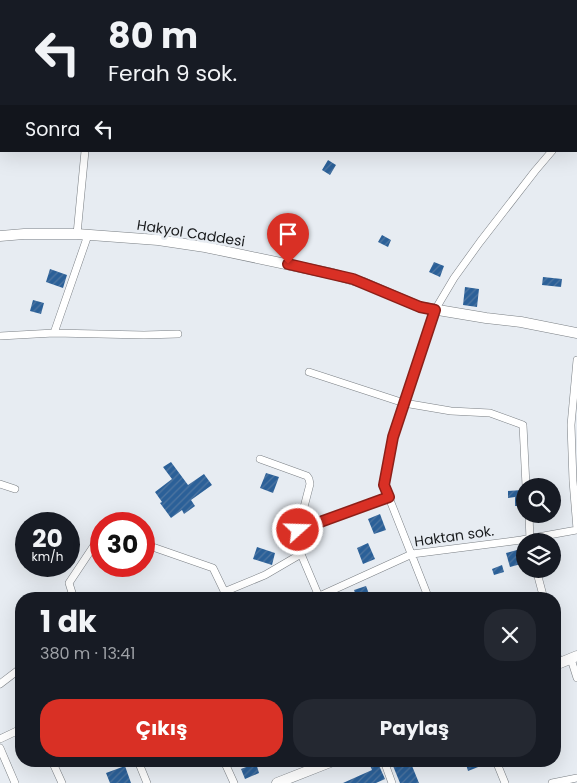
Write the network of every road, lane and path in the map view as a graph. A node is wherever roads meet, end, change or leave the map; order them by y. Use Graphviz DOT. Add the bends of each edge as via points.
graph roads {
  1 [pos="85,152"];
  2 [pos="551,152"];
  3 [pos="77,234"];
  4 [pos="88,234"];
  5 [pos="0,236"];
  6 [pos="435,310"];
  7 [pos="54,333"];
  8 [pos="577,333"];
  9 [pos="178,334"];
  10 [pos="0,336"];
  11 [pos="577,360"];
  12 [pos="309,372"];
  13 [pos="404,403"];
  14 [pos="260,459"];
  15 [pos="526,478"];
  16 [pos="0,484"];
  17 [pos="15,489"];
  18 [pos="389,497"];
  19 [pos="298,530"];
  20 [pos="577,530"];
  21 [pos="561,533"];
  22 [pos="516,542"];
  23 [pos="155,548"];
  24 [pos="90,552"];
  25 [pos="301,554"];
  26 [pos="412,554"];
  27 [pos="538,578"];
  28 [pos="72,592"];
  29 [pos="224,592"];
  30 [pos="232,592"];
  31 [pos="315,592"];
  32 [pos="330,592"];
  33 [pos="426,592"];
  34 [pos="542,592"];
  35 [pos="574,658"];
  36 [pos="561,663"];
  37 [pos="15,673"];
  38 [pos="577,678"];
  39 [pos="0,684"];
  40 [pos="15,732"];
  41 [pos="0,738"];
  42 [pos="0,748"];
  43 [pos="55,767"];
  44 [pos="140,767"];
  45 [pos="227,767"];
  46 [pos="306,767"];
  47 [pos="386,767"];
  48 [pos="498,767"];
  49 [pos="577,778"];
  50 [pos="15,783"];
  51 [pos="62,783"];
  52 [pos="147,783"];
  53 [pos="234,783"];
  54 [pos="277,783"];
  55 [pos="392,783"];
  56 [pos="505,783"];
  57 [pos="552,783"];
  1 -- 3 [label="street"];
  2 -- 6 [label="street" via="454,278"];
  3 -- 4 [label="street, Hakyol Caddesi"];
  3 -- 5 [label="street, Hakyol Caddesi"];
  4 -- 6 [label="street, Hakyol Caddesi" via="186,244 333,274"];
  4 -- 7 [label="street"];
  6 -- 8 [label="street, Hakyol Caddesi"];
  6 -- 13 [label="street"];
  7 -- 9 [label="street"];
  7 -- 10 [label="street"];
  11 -- 20 [label="street" via="571,425"];
  12 -- 13 [label="street"];
  13 -- 15 [label="street" via="452,412 490,413 523,424"];
  13 -- 18 [label="street" via="393,437 384,485"];
  14 -- 19 [label="street" via="309,479"];
  16 -- 17 [label="street"];
  18 -- 19 [label="street"];
  18 -- 26 [label="street"];
  19 -- 25 [label="street"];
  20 -- 21 [label="street, Haktan sok."];
  22 -- 26 [label="street, Haktan sok."];
  23 -- 29 [label="street" via="212,568"];
  24 -- 28 [label="street" via="69,583"];
  25 -- 30 [label="street"];
  25 -- 31 [label="street"];
  26 -- 32 [label="street, Haktan sok."];
  26 -- 33 [label="street"];
  27 -- 34 [label="street"];
  35 -- 36 [label="street"];
  35 -- 38 [label="street"];
  37 -- 39 [label="street"];
  40 -- 41 [label="street"];
  42 -- 50 [label="street"];
  43 -- 51 [label="street"];
  44 -- 52 [label="street"];
  45 -- 53 [label="street"];
  46 -- 54 [label="street"];
  47 -- 55 [label="street"];
  48 -- 56 [label="street"];
  49 -- 57 [label="street"];
}
